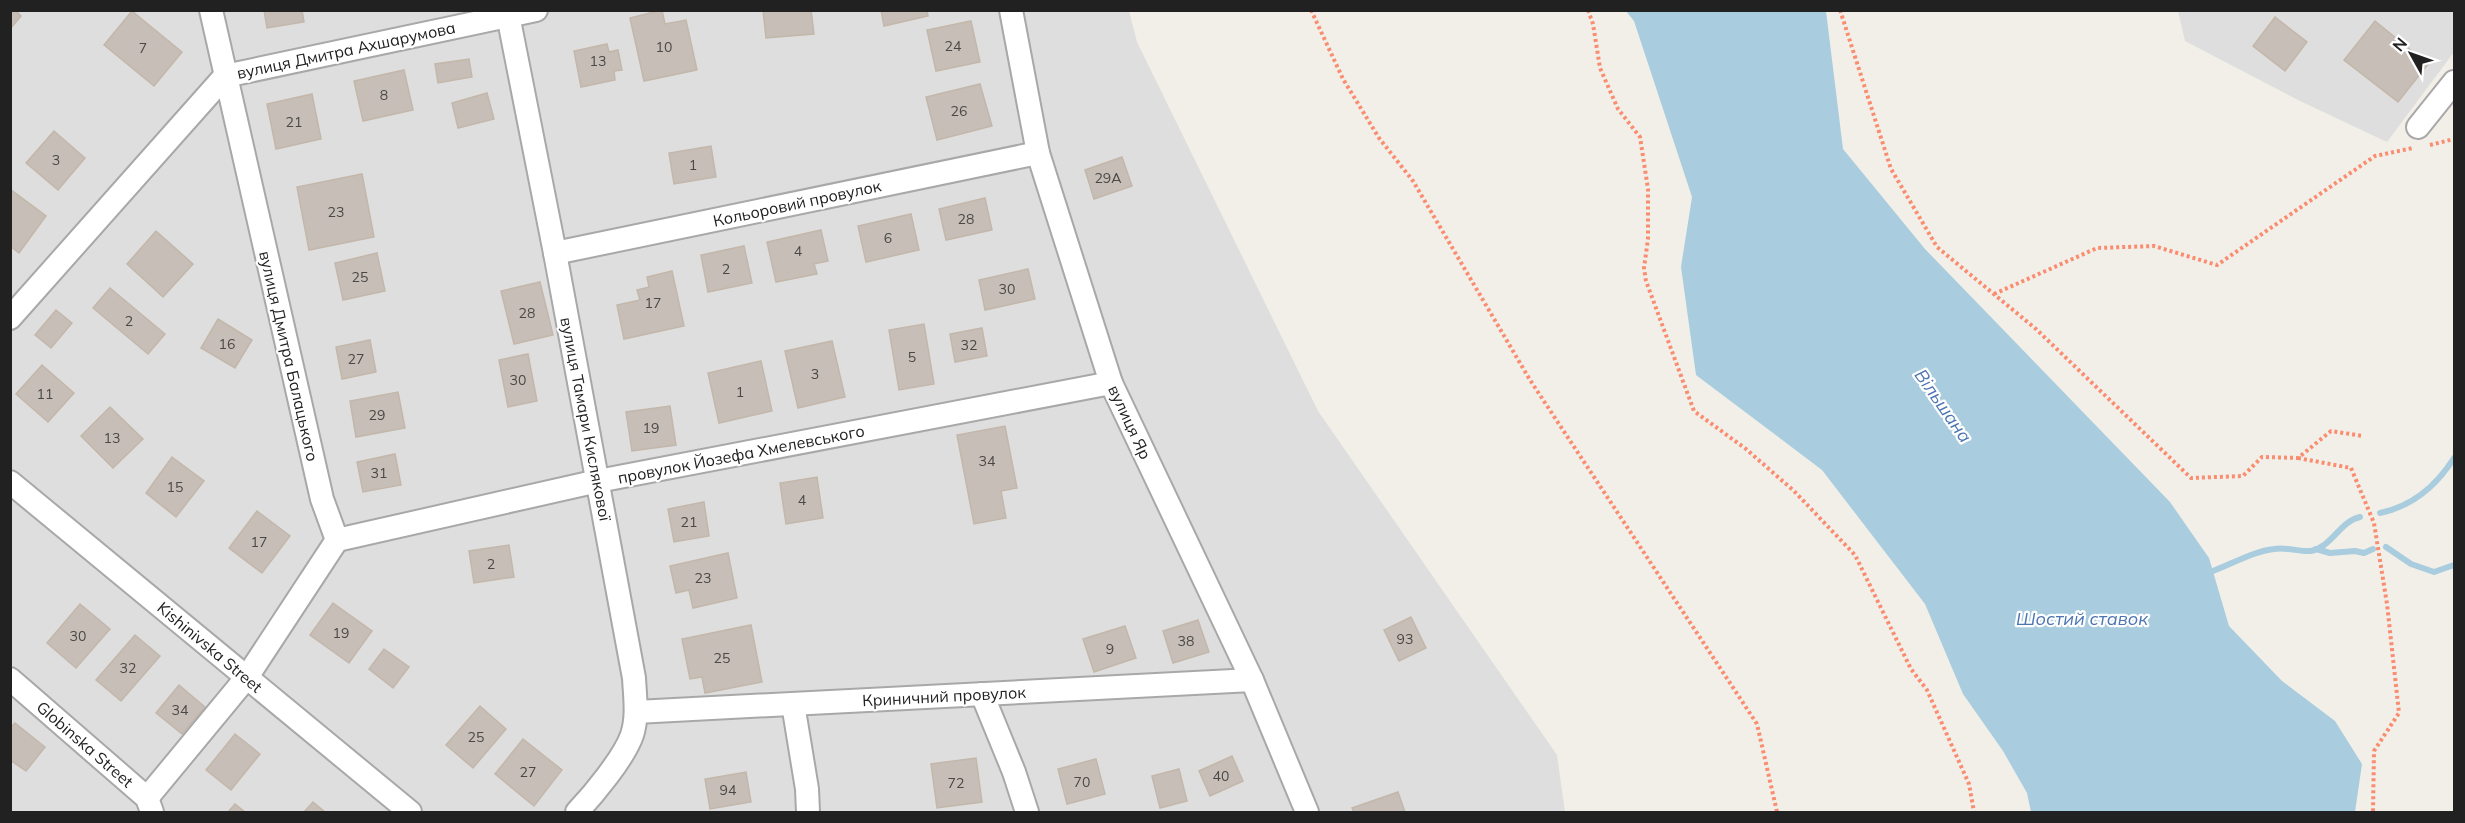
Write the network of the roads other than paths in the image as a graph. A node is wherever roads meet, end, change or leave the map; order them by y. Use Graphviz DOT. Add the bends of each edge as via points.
graph roads {
  1 [pos="211,10"];
  2 [pos="536,10"];
  3 [pos="1011,10"];
  4 [pos="507,13"];
  5 [pos="225,76"];
  6 [pos="2454,82"];
  7 [pos="2418,127"];
  8 [pos="1038,153"];
  9 [pos="555,254"];
  10 [pos="10,318"];
  11 [pos="1111,382"];
  12 [pos="598,481"];
  13 [pos="10,482"];
  14 [pos="337,540"];
  15 [pos="246,677"];
  16 [pos="10,679"];
  17 [pos="1252,680"];
  18 [pos="982,694"];
  19 [pos="793,704"];
  20 [pos="636,712"];
  21 [pos="150,805"];
  22 [pos="410,813"];
  23 [pos="577,813"];
  24 [pos="808,813"];
  25 [pos="1027,813"];
  26 [pos="1307,813"];
  1 -- 5 [label="street, вулиця Дмитра Балацького"];
  2 -- 4 [label="street, вулиця Дмитра Ахшарумова"];
  3 -- 8 [label="street, вулиця Яр"];
  4 -- 5 [label="street, вулиця Дмитра Ахшарумова"];
  4 -- 9 [label="street, вулиця Тамари Кислякової"];
  5 -- 10 [label="street, вулиця Дмитра Ахшарумова"];
  5 -- 14 [label="street, вулиця Дмитра Балацького" via="322,499"];
  6 -- 7 [label="street"];
  8 -- 9 [label="street, Кольоровий провулок"];
  8 -- 11 [label="street, вулиця Яр"];
  9 -- 12 [label="street, вулиця Тамари Кислякової"];
  11 -- 12 [label="street, провулок Йозефа Хмелевського"];
  11 -- 17 [label="street, вулиця Яр"];
  12 -- 14 [label="street, провулок Йозефа Хмелевського"];
  12 -- 20 [label="street, вулиця Тамари Кислякової" via="634,678"];
  13 -- 15 [label="street, Kishinivska Street"];
  14 -- 15 [label="street"];
  15 -- 21 [label="street"];
  15 -- 22 [label="street, Kishinivska Street"];
  16 -- 21 [label="street, Globinska Street"];
  17 -- 18 [label="street, Криничний провулок"];
  17 -- 26 [label="street, вулиця Яр"];
  18 -- 19 [label="street, Криничний провулок"];
  18 -- 25 [label="street"];
  19 -- 20 [label="street, Криничний провулок"];
  19 -- 24 [label="street"];
  20 -- 23 [label="street, вулиця Тамари Кислякової" via="632,736 613,768"];
}
